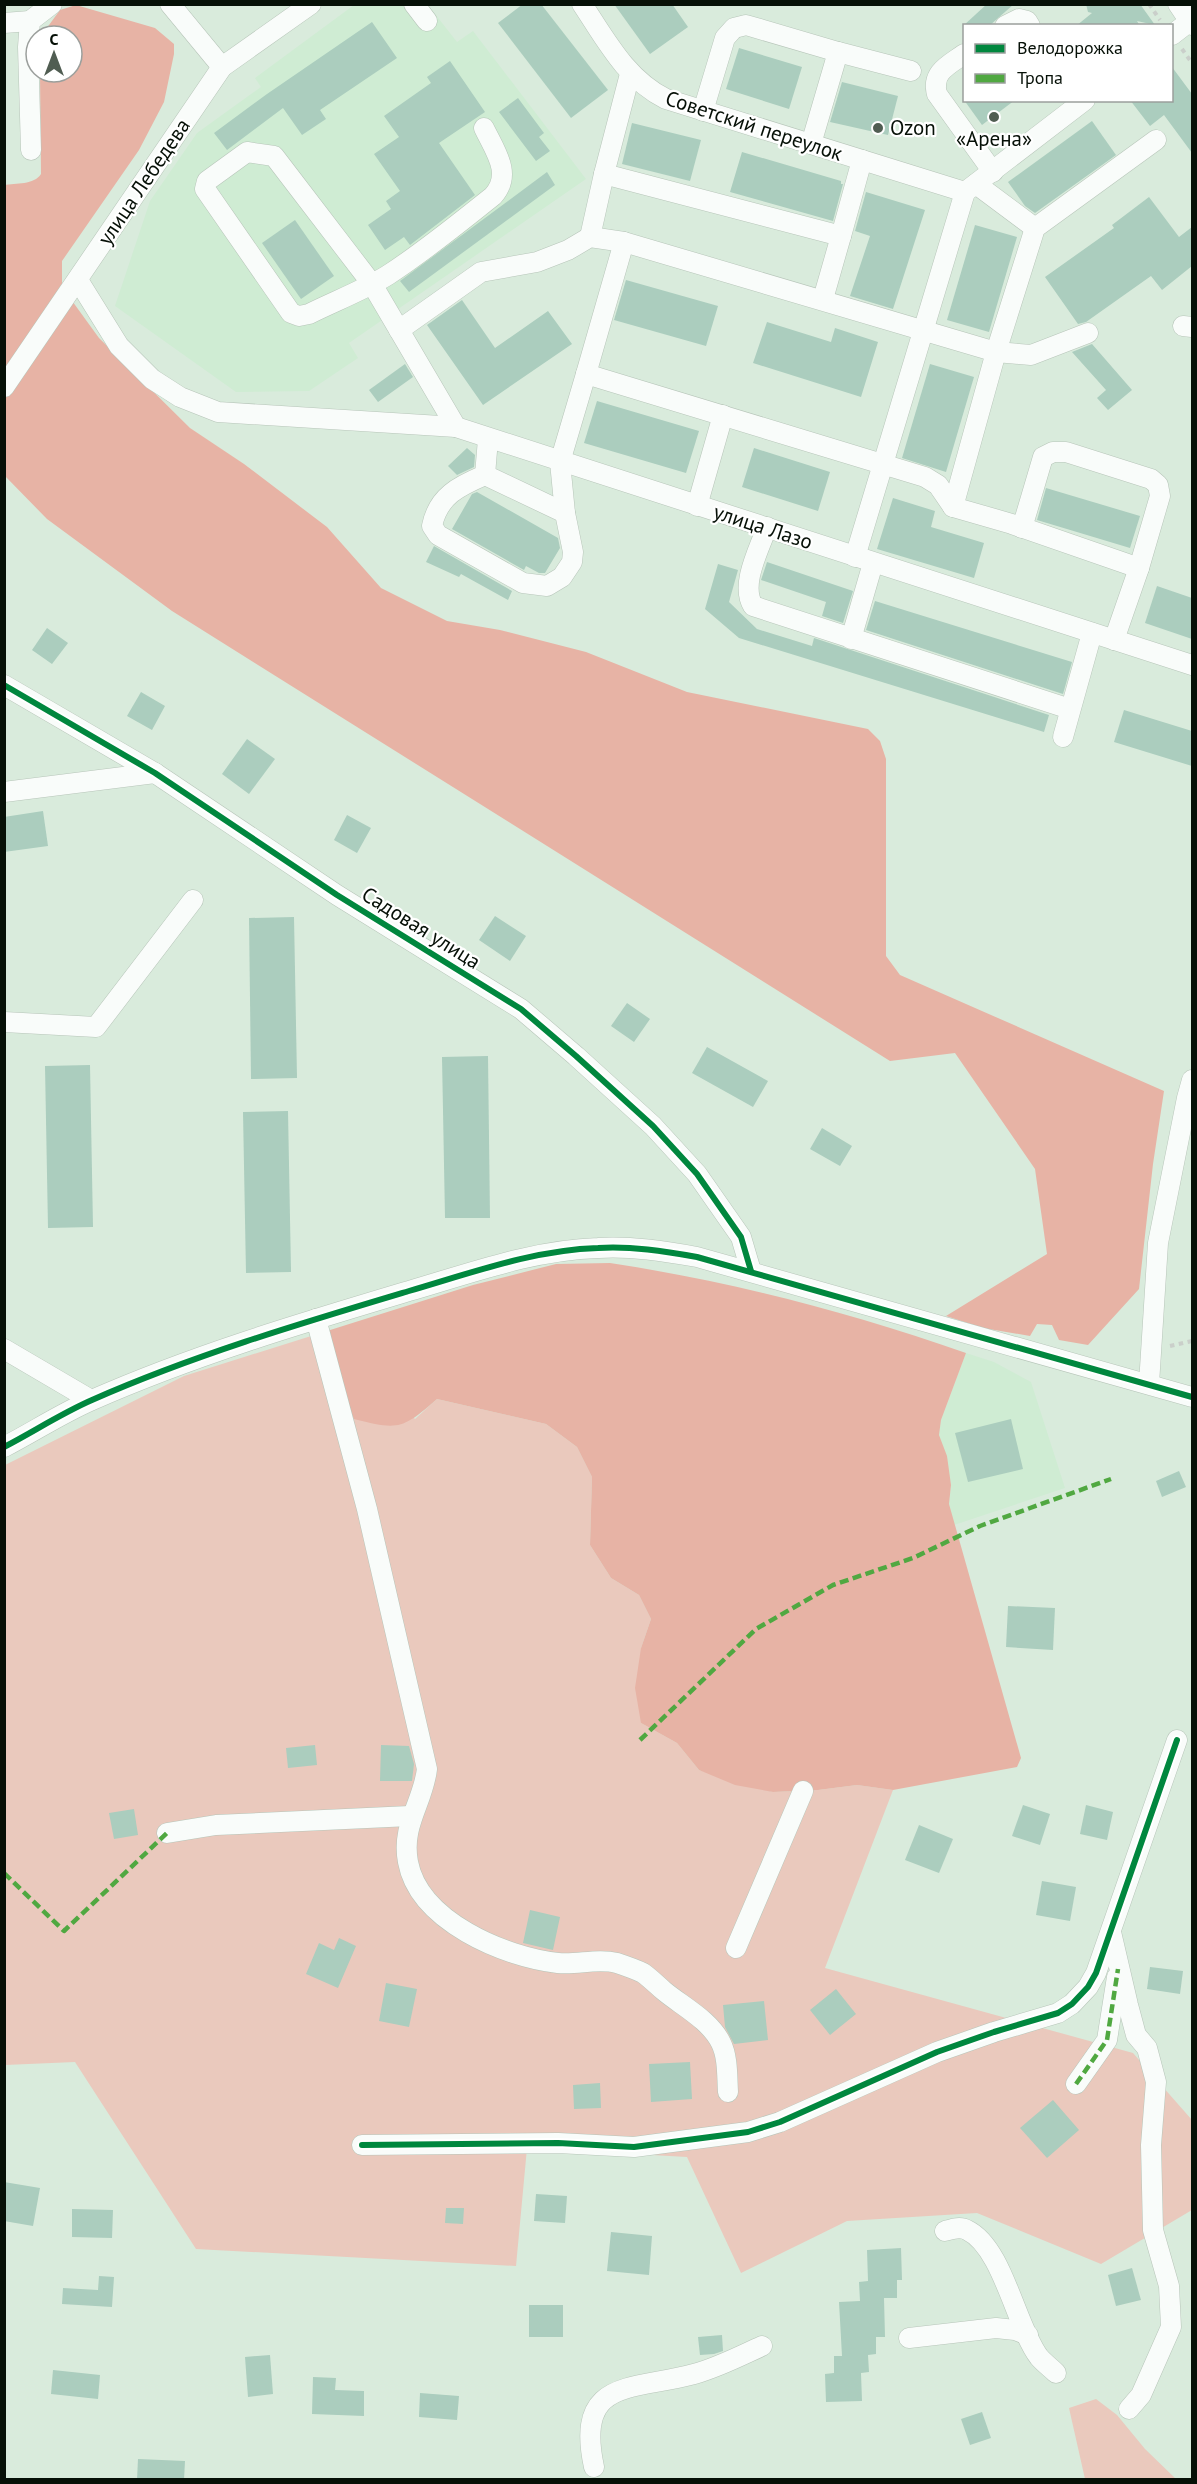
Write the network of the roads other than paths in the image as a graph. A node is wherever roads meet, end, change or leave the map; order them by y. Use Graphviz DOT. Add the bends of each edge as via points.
graph roads {
  1 [pos="52,4"];
  2 [pos="170,4"];
  3 [pos="311,4"];
  4 [pos="414,4"];
  5 [pos="582,4"];
  6 [pos="1178,4"];
  7 [pos="30,21"];
  8 [pos="427,21"];
  9 [pos="4,23"];
  10 [pos="1191,23"];
  11 [pos="1009,24"];
  12 [pos="1029,24"];
  13 [pos="1173,34"];
  14 [pos="838,52"];
  15 [pos="963,55"];
  16 [pos="222,67"];
  17 [pos="911,71"];
  18 [pos="630,75"];
  19 [pos="1084,102"];
  20 [pos="703,111"];
  21 [pos="484,128"];
  22 [pos="1156,140"];
  23 [pos="811,144"];
  24 [pos="31,150"];
  25 [pos="862,160"];
  26 [pos="993,172"];
  27 [pos="604,174"];
  28 [pos="971,188"];
  29 [pos="1035,228"];
  30 [pos="841,236"];
  31 [pos="590,237"];
  32 [pos="624,242"];
  33 [pos="78,280"];
  34 [pos="372,284"];
  35 [pos="823,299"];
  36 [pos="395,323"];
  37 [pos="924,330"];
  38 [pos="1088,333"];
  39 [pos="996,352"];
  40 [pos="586,374"];
  41 [pos="4,387"];
  42 [pos="723,415"];
  43 [pos="456,427"];
  44 [pos="488,439"];
  45 [pos="560,462"];
  46 [pos="884,464"];
  47 [pos="484,475"];
  48 [pos="697,506"];
  49 [pos="952,507"];
  50 [pos="565,513"];
  51 [pos="766,527"];
  52 [pos="1022,528"];
  53 [pos="864,560"];
  54 [pos="1139,568"];
  55 [pos="1092,633"];
  56 [pos="851,639"];
  57 [pos="1114,640"];
  58 [pos="1192,665"];
  59 [pos="4,685"];
  60 [pos="1070,709"];
  61 [pos="1063,737"];
  62 [pos="155,773"];
  63 [pos="4,792"];
  64 [pos="193,900"];
  65 [pos="4,1022"];
  66 [pos="1192,1080"];
  67 [pos="751,1271"];
  68 [pos="316,1319"];
  69 [pos="4,1349"];
  70 [pos="1149,1384"];
  71 [pos="1192,1397"];
  72 [pos="91,1401"];
  73 [pos="4,1448"];
  74 [pos="1177,1740"];
  75 [pos="803,1791"];
  76 [pos="410,1816"];
  77 [pos="167,1833"];
  78 [pos="1111,1930"];
  79 [pos="736,1948"];
  80 [pos="1118,1969"];
  81 [pos="1076,2084"];
  82 [pos="728,2092"];
  83 [pos="362,2145"];
  84 [pos="945,2231"];
  85 [pos="1028,2335"];
  86 [pos="909,2337"];
  87 [pos="762,2346"];
  88 [pos="1056,2373"];
  89 [pos="1129,2409"];
  90 [pos="594,2467"];
  1 -- 7 [label="street"];
  2 -- 16 [label="street"];
  3 -- 16 [label="street, улица Лебедева"];
  4 -- 8 [label="street"];
  5 -- 18 [label="street, Советский переулок"];
  6 -- 10 [label="street"];
  7 -- 9 [label="street"];
  7 -- 24 [label="street"];
  10 -- 13 [label="street"];
  11 -- 12 [label="street" via="1019,19"];
  14 -- 17 [label="street"];
  14 -- 20 [label="street" via="746,25 734,28 725,38"];
  14 -- 23 [label="street"];
  15 -- 26 [label="street" via="939,72 937,94"];
  16 -- 33 [label="street, улица Лебедева"];
  18 -- 20 [label="street, Советский переулок" via="652,92"];
  18 -- 27 [label="street"];
  19 -- 26 [label="street"];
  20 -- 23 [label="street, Советский переулок"];
  21 -- 34 [label="street" via="503,171 500,189 440,239"];
  22 -- 29 [label="street"];
  23 -- 25 [label="street, Советский переулок"];
  25 -- 28 [label="street, Советский переулок"];
  25 -- 30 [label="street"];
  26 -- 28 [label="street"];
  27 -- 30 [label="street"];
  27 -- 31 [label="street"];
  28 -- 29 [label="street, Советский переулок"];
  28 -- 37 [label="street"];
  29 -- 39 [label="street"];
  30 -- 35 [label="street"];
  31 -- 32 [label="street"];
  31 -- 36 [label="street" via="537,262 482,272"];
  32 -- 35 [label="street"];
  32 -- 40 [label="street"];
  33 -- 41 [label="street, улица Лебедева"];
  33 -- 43 [label="street, улица Лазо" via="118,346 153,380 180,397 218,412"];
  34 -- 34 [label="street" via="274,156 247,152 207,182 209,198 291,313 309,314"];
  34 -- 36 [label="street"];
  35 -- 37 [label="street"];
  36 -- 43 [label="street"];
  37 -- 39 [label="street"];
  37 -- 46 [label="street"];
  38 -- 39 [label="street" via="1031,355"];
  39 -- 49 [label="street"];
  40 -- 42 [label="street"];
  40 -- 45 [label="street"];
  42 -- 46 [label="street"];
  42 -- 48 [label="street"];
  43 -- 44 [label="street, улица Лазо"];
  44 -- 45 [label="street, улица Лазо"];
  44 -- 47 [label="street"];
  45 -- 48 [label="street, улица Лазо"];
  45 -- 50 [label="street"];
  46 -- 49 [label="street" via="938,484"];
  46 -- 53 [label="street"];
  47 -- 50 [label="street"];
  47 -- 50 [label="street" via="456,488 444,499 434,514 432,526 438,535 523,583 548,586 562,577 572,562"];
  48 -- 51 [label="street, улица Лазо"];
  49 -- 52 [label="street"];
  51 -- 53 [label="street, улица Лазо"];
  51 -- 56 [label="street" via="748,586 753,606"];
  52 -- 54 [label="street"];
  52 -- 54 [label="street" via="1043,457 1053,452 1066,452 1151,479 1158,485 1160,496"];
  53 -- 55 [label="street, улица Лазо"];
  53 -- 56 [label="street"];
  54 -- 57 [label="street"];
  55 -- 57 [label="street, улица Лазо"];
  55 -- 60 [label="street"];
  56 -- 60 [label="street"];
  57 -- 58 [label="street, улица Лазо"];
  59 -- 62 [label="street, Садовая улица"];
  60 -- 61 [label="street"];
  62 -- 63 [label="street"];
  62 -- 67 [label="street, Садовая улица" via="337,895 521,1009 653,1126 697,1174 741,1237"];
  64 -- 65 [label="street" via="96,1027"];
  66 -- 70 [label="street" via="1158,1243"];
  67 -- 68 [label="street" via="658,1250 558,1251 511,1261"];
  67 -- 70 [label="street"];
  68 -- 72 [label="street" via="229,1347"];
  68 -- 82 [label="street" via="367,1509 427,1769 406,1837 413,1880 424,1898 445,1917 508,1952 562,1963 606,1961 644,1974 710,2028 721,2042"];
  69 -- 72 [label="street"];
  70 -- 71 [label="street"];
  72 -- 73 [label="street"];
  74 -- 78 [label="street"];
  75 -- 79 [label="street"];
  76 -- 77 [label="street" via="216,1825"];
  78 -- 80 [label="street"];
  78 -- 83 [label="street" via="1088,1987 1058,2013 937,2052 780,2122 748,2132 634,2147 558,2143"];
  80 -- 81 [label="street" via="1107,2040"];
  80 -- 89 [label="street" via="1137,2035 1147,2048 1156,2082 1151,2145 1153,2230 1169,2286 1171,2327 1141,2395"];
  84 -- 85 [label="street" via="967,2230 983,2244 998,2267"];
  85 -- 86 [label="street" via="996,2328"];
  85 -- 88 [label="street" via="1039,2357"];
  87 -- 90 [label="street" via="694,2374 621,2389 603,2399 594,2410 589,2427"];
}
